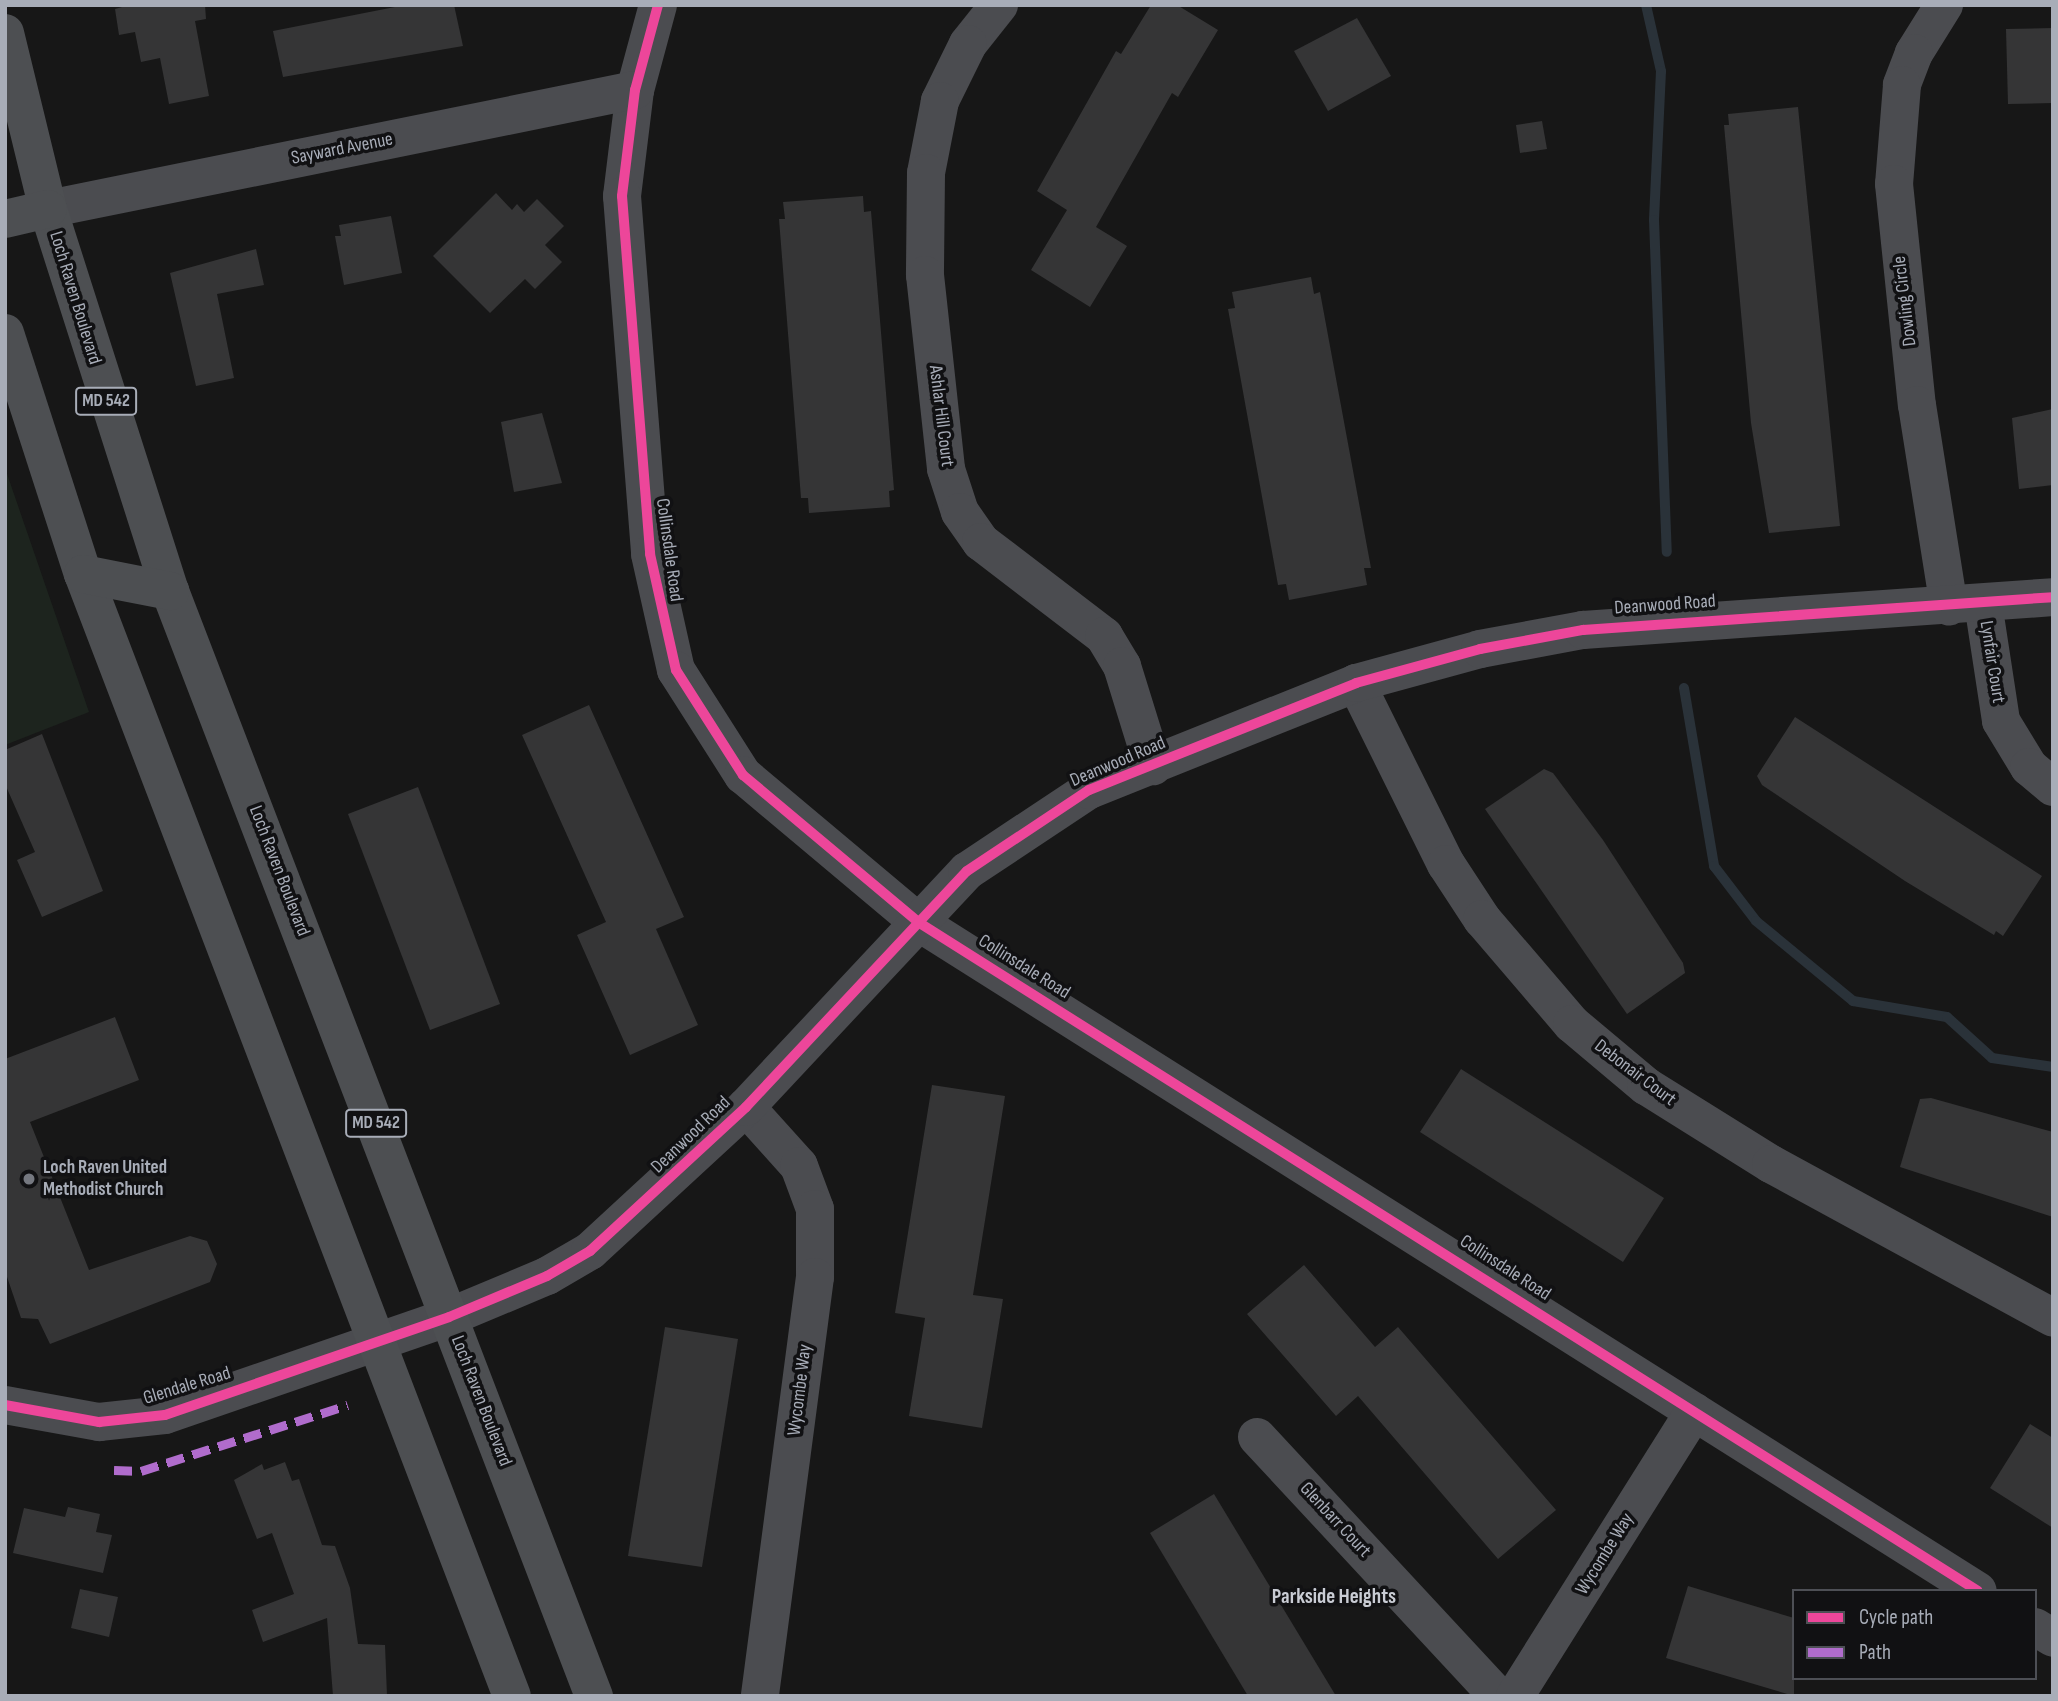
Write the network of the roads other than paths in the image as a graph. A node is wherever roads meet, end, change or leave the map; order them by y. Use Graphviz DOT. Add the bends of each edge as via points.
graph roads {
  1 [pos="658,5"];
  2 [pos="999,5"];
  3 [pos="1944,5"];
  4 [pos="5,33"];
  5 [pos="635,90"];
  6 [pos="48,209"];
  7 [pos="5,219"];
  8 [pos="5,333"];
  9 [pos="83,573"];
  10 [pos="170,591"];
  11 [pos="2053,597"];
  12 [pos="1966,604"];
  13 [pos="1356,683"];
  14 [pos="1153,766"];
  15 [pos="2053,787"];
  16 [pos="918,922"];
  17 [pos="746,1107"];
  18 [pos="449,1317"];
  19 [pos="2053,1318"];
  20 [pos="374,1341"];
  21 [pos="5,1405"];
  22 [pos="1694,1412"];
  23 [pos="1257,1437"];
  24 [pos="1975,1589"];
  25 [pos="2037,1628"];
  26 [pos="2053,1638"];
  27 [pos="512,1696"];
  28 [pos="594,1696"];
  29 [pos="760,1696"];
  30 [pos="1498,1696"];
  31 [pos="1515,1696"];
  1 -- 5 [label="street, Collinsdale Road"];
  2 -- 14 [label="street, Ashlar Hill Court" via="968,44 940,101 926,173 925,275 946,468 960,512 981,542 1104,636 1122,666"];
  3 -- 12 [label="street, Dowling Circle" via="1914,53 1902,85 1894,184 1917,405"];
  4 -- 6 [label="main road, Loch Raven Boulevard / MD 542"];
  5 -- 6 [label="street, Sayward Avenue"];
  5 -- 16 [label="street, Collinsdale Road" via="622,196 625,262 650,554 677,670 743,775"];
  6 -- 7 [label="main road"];
  6 -- 10 [label="main road, Loch Raven Boulevard / MD 542"];
  8 -- 9 [label="main road"];
  9 -- 10 [label="main road"];
  9 -- 20 [label="main road"];
  10 -- 18 [label="main road, Loch Raven Boulevard / MD 542"];
  11 -- 12 [label="street, Deanwood Road"];
  12 -- 13 [label="street, Deanwood Road" via="1583,630 1480,649"];
  12 -- 15 [label="street, Lynfair Court" via="2001,721 2029,768"];
  13 -- 14 [label="street, Deanwood Road"];
  13 -- 19 [label="street, Debonair Court" via="1446,864 1482,919 1572,1024 1646,1086 1771,1164"];
  14 -- 16 [label="street, Deanwood Road" via="1089,790 1035,822 967,871"];
  16 -- 17 [label="street, Deanwood Road"];
  16 -- 22 [label="street, Collinsdale Road"];
  17 -- 18 [label="street, Deanwood Road" via="590,1251 547,1276"];
  17 -- 29 [label="street, Wycombe Way" via="799,1166 815,1209 815,1277"];
  18 -- 20 [label="street, Deanwood Road"];
  18 -- 28 [label="main road, Loch Raven Boulevard / MD 542"];
  20 -- 21 [label="street, Glendale Road" via="165,1415 99,1422"];
  20 -- 27 [label="main road"];
  22 -- 24 [label="street, Collinsdale Road"];
  22 -- 31 [label="street, Wycombe Way"];
  23 -- 30 [label="street, Glenbarr Court"];
  25 -- 26 [label="street"];
}
